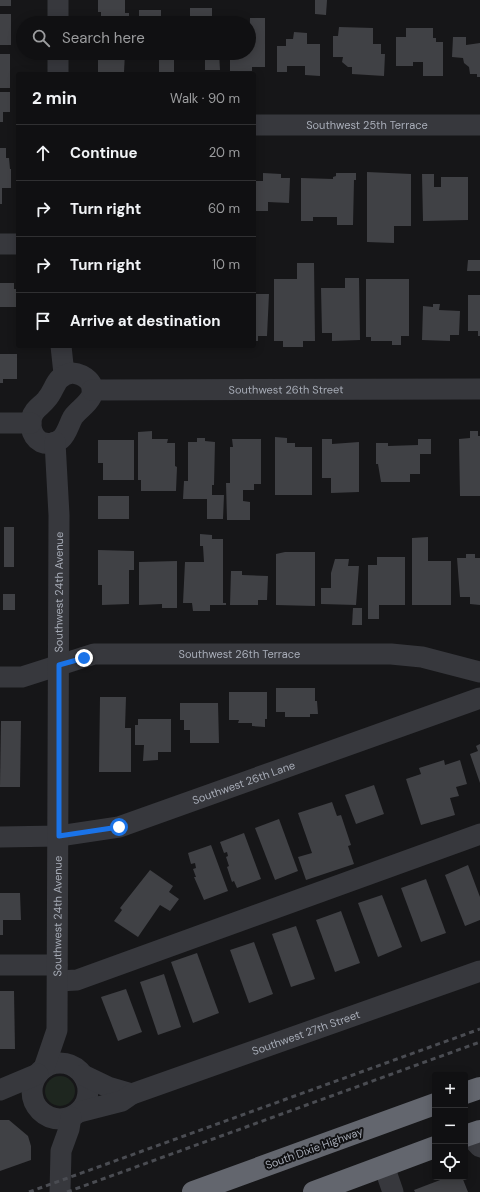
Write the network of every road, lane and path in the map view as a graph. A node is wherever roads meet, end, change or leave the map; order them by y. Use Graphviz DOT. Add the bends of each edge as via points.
graph roads {
  1 [pos="58,0"];
  2 [pos="58,16"];
  3 [pos="58,60"];
  4 [pos="58,72"];
  5 [pos="256,125"];
  6 [pos="480,125"];
  7 [pos="0,244"];
  8 [pos="16,244"];
  9 [pos="61,348"];
  10 [pos="64,374"];
  11 [pos="480,389"];
  12 [pos="92,390"];
  13 [pos="0,423"];
  14 [pos="31,423"];
  15 [pos="55,442"];
  16 [pos="59,665"];
  17 [pos="480,672"];
  18 [pos="0,677"];
  19 [pos="480,698"];
  20 [pos="480,834"];
  21 [pos="59,836"];
  22 [pos="0,837"];
  23 [pos="0,965"];
  24 [pos="480,971"];
  25 [pos="57,973"];
  26 [pos="57,1030"];
  27 [pos="41,1071"];
  28 [pos="80,1072"];
  29 [pos="480,1088"];
  30 [pos="0,1091"];
  31 [pos="468,1092"];
  32 [pos="132,1094"];
  33 [pos="432,1105"];
  34 [pos="40,1111"];
  35 [pos="75,1115"];
  36 [pos="432,1148"];
  37 [pos="61,1151"];
  38 [pos="384,1166"];
  39 [pos="196,1191"];
  40 [pos="60,1192"];
  41 [pos="314,1192"];
  42 [pos="393,1192"];
  1 -- 2 [label="street"];
  3 -- 4 [label="street"];
  5 -- 6 [label="street, Southwest 25th Terrace"];
  7 -- 8 [label="street"];
  9 -- 10 [label="street"];
  10 -- 12 [label="street" via="72,373 86,377"];
  10 -- 14 [label="street" via="58,378 46,400 35,411"];
  11 -- 12 [label="street, Southwest 26th Street"];
  12 -- 15 [label="street" via="92,396 74,416 63,438"];
  13 -- 14 [label="street"];
  14 -- 15 [label="street" via="34,437 47,444"];
  15 -- 16 [label="street, Southwest 24th Avenue" via="59,515"];
  16 -- 17 [label="street, Southwest 26th Terrace" via="94,654 391,654 422,657"];
  16 -- 18 [label="street, Southwest 26th Terrace" via="22,677"];
  16 -- 21 [label="street, Southwest 24th Avenue"];
  19 -- 21 [label="street, Southwest 26th Lane" via="142,820 98,831"];
  20 -- 25 [label="street" via="77,980"];
  21 -- 22 [label="street, Southwest 26th Lane"];
  21 -- 25 [label="street, Southwest 24th Avenue"];
  23 -- 25 [label="street"];
  24 -- 32 [label="street, Southwest 27th Street"];
  25 -- 26 [label="street, Southwest 24th Avenue"];
  26 -- 27 [label="street, Southwest 24th Avenue"];
  26 -- 28 [label="street" via="64,1038"];
  27 -- 28 [label="street" via="61,1063"];
  27 -- 30 [label="street"];
  27 -- 34 [label="street" via="32,1091"];
  28 -- 32 [label="street" via="108,1087"];
  28 -- 35 [label="street" via="89,1091 84,1106"];
  29 -- 31 [label="highway"];
  30 -- 34 [label="street"];
  32 -- 35 [label="street, Southwest 27th Street" via="122,1101"];
  33 -- 39 [label="highway, South Dixie Highway"];
  34 -- 35 [label="street" via="57,1119"];
  34 -- 37 [label="street" via="53,1142"];
  35 -- 37 [label="street"];
  36 -- 38 [label="highway"];
  37 -- 40 [label="street"];
  38 -- 41 [label="highway"];
  38 -- 42 [label="street"];
}
